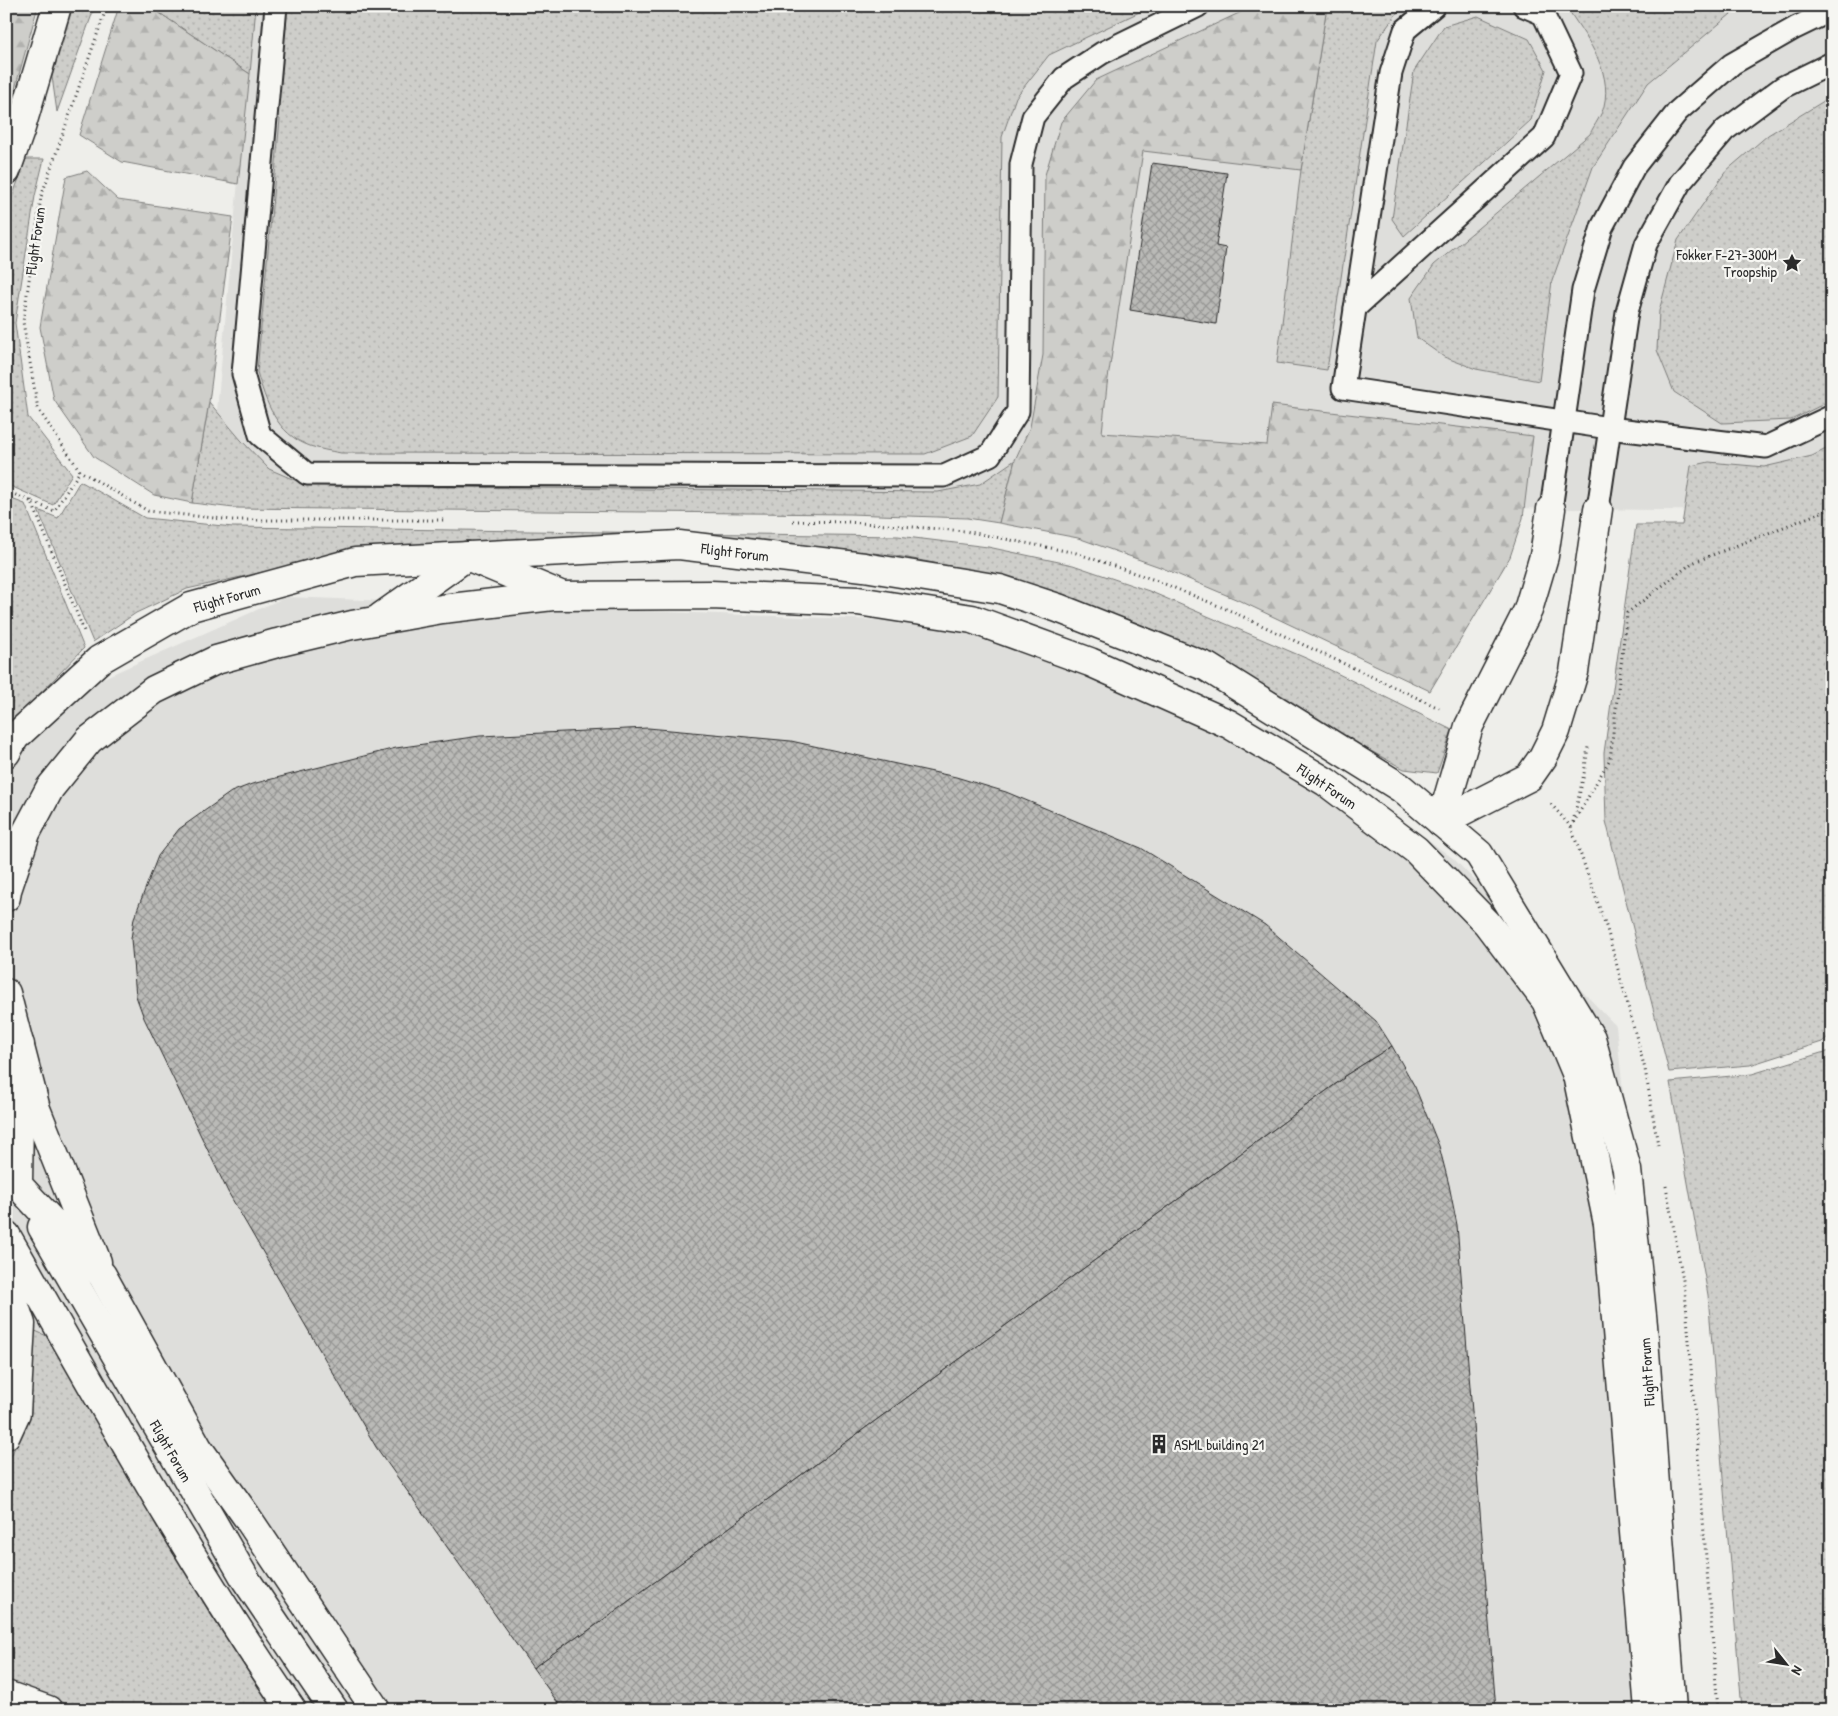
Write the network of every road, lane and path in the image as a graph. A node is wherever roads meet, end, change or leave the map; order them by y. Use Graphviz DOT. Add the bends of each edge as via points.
graph roads {
  1 [pos="58,6"];
  2 [pos="107,6"];
  3 [pos="276,6"];
  4 [pos="1198,6"];
  5 [pos="1434,6"];
  6 [pos="1524,6"];
  7 [pos="1832,10"];
  8 [pos="1832,63"];
  9 [pos="6,171"];
  10 [pos="1355,308"];
  11 [pos="1832,416"];
  12 [pos="1564,421"];
  13 [pos="1609,428"];
  14 [pos="6,491"];
  15 [pos="31,500"];
  16 [pos="1832,508"];
  17 [pos="1551,509"];
  18 [pos="1598,509"];
  19 [pos="467,556"];
  20 [pos="1000,589"];
  21 [pos="563,596"];
  22 [pos="933,613"];
  23 [pos="376,621"];
  24 [pos="1052,648"];
  25 [pos="99,660"];
  26 [pos="6,753"];
  27 [pos="1441,822"];
  28 [pos="1571,827"];
  29 [pos="6,897"];
  30 [pos="6,993"];
  31 [pos="1546,1001"];
  32 [pos="1591,1038"];
  33 [pos="20,1045"];
  34 [pos="1577,1075"];
  35 [pos="6,1160"];
  36 [pos="18,1185"];
  37 [pos="6,1236"];
  38 [pos="102,1275"];
  39 [pos="6,1280"];
  40 [pos="6,1435"];
  41 [pos="6,1696"];
  42 [pos="48,1710"];
  43 [pos="292,1710"];
  44 [pos="334,1710"];
  45 [pos="376,1710"];
  46 [pos="1649,1710"];
  47 [pos="1672,1710"];
  1 -- 9 [label="street"];
  2 -- 15 [label="path, Flight Forum" via="41,197 23,322 38,409 80,471 54,511"];
  3 -- 4 [label="lane" via="243,374 260,435 307,474 934,476 944,476 990,455 1018,411 1021,164 1032,117 1064,78 1086,63"];
  5 -- 10 [label="lane" via="1405,30 1391,73"];
  6 -- 10 [label="lane" via="1543,14 1571,73 1544,137"];
  7 -- 12 [label="lane" via="1732,64 1678,111 1634,167 1602,227 1583,290"];
  8 -- 13 [label="lane" via="1783,87 1725,130 1680,184 1646,244 1626,312"];
  10 -- 12 [label="lane" via="1343,388"];
  11 -- 13 [label="lane" via="1766,447"];
  12 -- 13 [label="lane"];
  12 -- 17 [label="lane"];
  13 -- 18 [label="lane"];
  14 -- 15 [label="path"];
  15 -- 25 [label="path" via="91,649"];
  16 -- 28 [label="path" via="1692,562 1627,614 1610,759"];
  17 -- 27 [label="street" via="1544,556 1528,610 1470,726"];
  18 -- 27 [label="street" via="1574,672 1556,731 1543,757 1529,777"];
  19 -- 20 [label="street, Flight Forum" via="679,545 864,567"];
  19 -- 21 [label="street, Flight Forum"];
  19 -- 23 [label="street, Flight Forum"];
  19 -- 25 [label="street, Flight Forum" via="355,562 191,607"];
  20 -- 22 [label="street, Flight Forum"];
  20 -- 24 [label="street, Flight Forum"];
  20 -- 27 [label="street, Flight Forum" via="1058,608 1207,667 1401,788"];
  21 -- 22 [label="street, Flight Forum" via="711,595 858,601"];
  21 -- 23 [label="street, Flight Forum" via="442,609"];
  22 -- 24 [label="street, Flight Forum" via="972,619"];
  23 -- 29 [label="street, Flight Forum" via="216,660 154,690 89,740 50,788 26,833"];
  24 -- 31 [label="street, Flight Forum" via="1230,724 1326,782 1416,850 1487,922"];
  25 -- 26 [label="street, Flight Forum" via="15,737"];
  27 -- 32 [label="street, Flight Forum" via="1479,854"];
  30 -- 33 [label="street, Flight Forum"];
  31 -- 32 [label="street, Flight Forum"];
  31 -- 34 [label="street, Flight Forum"];
  32 -- 34 [label="street"];
  32 -- 47 [label="street, Flight Forum" via="1627,1170 1643,1325"];
  33 -- 36 [label="street, Flight Forum"];
  33 -- 38 [label="street, Flight Forum" via="36,1109"];
  34 -- 46 [label="street, Flight Forum" via="1608,1224"];
  35 -- 36 [label="street, Flight Forum"];
  36 -- 38 [label="street, Flight Forum"];
  36 -- 44 [label="street, Flight Forum" via="246,1580"];
  37 -- 43 [label="street" via="244,1641"];
  38 -- 45 [label="street, Flight Forum" via="198,1448"];
  39 -- 40 [label="street" via="21,1324 16,1413"];
  41 -- 42 [label="street"];
}
